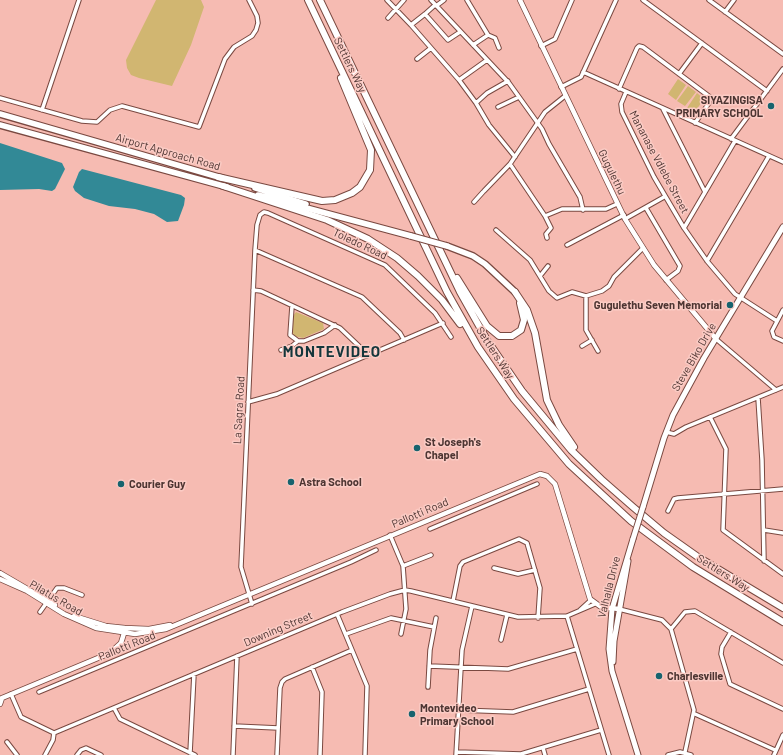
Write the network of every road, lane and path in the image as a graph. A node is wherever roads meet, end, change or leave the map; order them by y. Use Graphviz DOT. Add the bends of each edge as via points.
graph roads {
  1 [pos="79,0"];
  2 [pos="249,0"];
  3 [pos="307,0"];
  4 [pos="320,0"];
  5 [pos="387,0"];
  6 [pos="404,0"];
  7 [pos="430,0"];
  8 [pos="444,0"];
  9 [pos="468,0"];
  10 [pos="520,0"];
  11 [pos="572,0"];
  12 [pos="616,0"];
  13 [pos="643,0"];
  14 [pos="709,0"];
  15 [pos="734,0"];
  16 [pos="436,5"];
  17 [pos="396,10"];
  18 [pos="725,12"];
  19 [pos="425,14"];
  20 [pos="388,18"];
  21 [pos="411,25"];
  22 [pos="460,32"];
  23 [pos="488,35"];
  24 [pos="702,43"];
  25 [pos="472,45"];
  26 [pos="541,46"];
  27 [pos="431,48"];
  28 [pos="499,48"];
  29 [pos="783,54"];
  30 [pos="417,59"];
  31 [pos="487,60"];
  32 [pos="783,69"];
  33 [pos="583,72"];
  34 [pos="679,74"];
  35 [pos="459,80"];
  36 [pos="508,82"];
  37 [pos="560,87"];
  38 [pos="619,89"];
  39 [pos="767,91"];
  40 [pos="626,92"];
  41 [pos="565,96"];
  42 [pos="519,97"];
  43 [pos="0,98"];
  44 [pos="476,103"];
  45 [pos="498,107"];
  46 [pos="663,109"];
  47 [pos="42,110"];
  48 [pos="0,114"];
  49 [pos="538,122"];
  50 [pos="695,123"];
  51 [pos="0,126"];
  52 [pos="733,140"];
  53 [pos="515,156"];
  54 [pos="769,156"];
  55 [pos="783,162"];
  56 [pos="510,164"];
  57 [pos="218,177"];
  58 [pos="223,186"];
  59 [pos="705,192"];
  60 [pos="664,197"];
  61 [pos="474,202"];
  62 [pos="617,204"];
  63 [pos="646,208"];
  64 [pos="583,210"];
  65 [pos="328,213"];
  66 [pos="260,215"];
  67 [pos="544,216"];
  68 [pos="625,217"];
  69 [pos="783,227"];
  70 [pos="684,228"];
  71 [pos="496,230"];
  72 [pos="548,238"];
  73 [pos="567,245"];
  74 [pos="643,248"];
  75 [pos="255,250"];
  76 [pos="440,251"];
  77 [pos="707,261"];
  78 [pos="548,266"];
  79 [pos="540,276"];
  80 [pos="666,280"];
  81 [pos="253,290"];
  82 [pos="515,292"];
  83 [pos="586,296"];
  84 [pos="740,299"];
  85 [pos="292,306"];
  86 [pos="783,310"];
  87 [pos="777,321"];
  88 [pos="443,323"];
  89 [pos="335,325"];
  90 [pos="451,337"];
  91 [pos="715,338"];
  92 [pos="404,340"];
  93 [pos="592,340"];
  94 [pos="298,341"];
  95 [pos="783,341"];
  96 [pos="582,346"];
  97 [pos="281,350"];
  98 [pos="598,351"];
  99 [pos="367,356"];
  100 [pos="486,359"];
  101 [pos="783,387"];
  102 [pos="776,390"];
  103 [pos="758,398"];
  104 [pos="248,402"];
  105 [pos="710,417"];
  106 [pos="666,432"];
  107 [pos="537,484"];
  108 [pos="508,486"];
  109 [pos="783,489"];
  110 [pos="763,490"];
  111 [pos="724,494"];
  112 [pos="512,495"];
  113 [pos="643,506"];
  114 [pos="633,507"];
  115 [pos="668,510"];
  116 [pos="445,512"];
  117 [pos="449,521"];
  118 [pos="430,529"];
  119 [pos="764,530"];
  120 [pos="783,533"];
  121 [pos="390,535"];
  122 [pos="630,548"];
  123 [pos="376,550"];
  124 [pos="347,553"];
  125 [pos="431,555"];
  126 [pos="764,561"];
  127 [pos="351,562"];
  128 [pos="403,566"];
  129 [pos="494,568"];
  130 [pos="535,570"];
  131 [pos="0,573"];
  132 [pos="783,574"];
  133 [pos="0,579"];
  134 [pos="405,590"];
  135 [pos="249,594"];
  136 [pos="82,596"];
  137 [pos="47,601"];
  138 [pos="453,601"];
  139 [pos="593,602"];
  140 [pos="252,604"];
  141 [pos="472,606"];
  142 [pos="612,608"];
  143 [pos="783,608"];
  144 [pos="619,609"];
  145 [pos="40,612"];
  146 [pos="337,614"];
  147 [pos="507,615"];
  148 [pos="566,616"];
  149 [pos="436,618"];
  150 [pos="538,618"];
  151 [pos="404,620"];
  152 [pos="783,622"];
  153 [pos="176,624"];
  154 [pos="434,627"];
  155 [pos="671,629"];
  156 [pos="125,630"];
  157 [pos="731,632"];
  158 [pos="346,634"];
  159 [pos="401,634"];
  160 [pos="501,640"];
  161 [pos="577,649"];
  162 [pos="352,650"];
  163 [pos="237,656"];
  164 [pos="90,661"];
  165 [pos="783,663"];
  166 [pos="429,666"];
  167 [pos="312,667"];
  168 [pos="461,667"];
  169 [pos="94,669"];
  170 [pos="194,674"];
  171 [pos="615,679"];
  172 [pos="428,687"];
  173 [pos="589,689"];
  174 [pos="39,692"];
  175 [pos="10,694"];
  176 [pos="1,697"];
  177 [pos="0,704"];
  178 [pos="114,708"];
  179 [pos="783,709"];
  180 [pos="459,710"];
  181 [pos="695,714"];
  182 [pos="234,726"];
  183 [pos="278,728"];
  184 [pos="601,730"];
  185 [pos="54,733"];
  186 [pos="783,735"];
  187 [pos="7,742"];
  188 [pos="543,748"];
  189 [pos="775,750"];
  190 [pos="685,752"];
  191 [pos="190,753"];
  192 [pos="456,753"];
  193 [pos="17,755"];
  194 [pos="45,755"];
  195 [pos="77,755"];
  196 [pos="101,755"];
  197 [pos="195,755"];
  198 [pos="233,755"];
  199 [pos="277,755"];
  200 [pos="320,755"];
  201 [pos="365,755"];
  202 [pos="501,755"];
  203 [pos="545,755"];
  204 [pos="609,755"];
  205 [pos="638,755"];
  206 [pos="668,755"];
  207 [pos="692,755"];
  208 [pos="774,755"];
  1 -- 47 [label="street"];
  2 -- 47 [label="street" via="257,16 256,30 252,36 234,47 225,59 199,127 122,106 114,108 97,122"];
  3 -- 57 [label="highway" via="369,142 371,160 366,178 352,193 340,199 326,201"];
  3 -- 100 [label="highway, Settlers Way" via="447,292"];
  4 -- 76 [label="highway, Settlers Way"];
  5 -- 17 [label="street"];
  6 -- 17 [label="street"];
  7 -- 16 [label="street"];
  8 -- 16 [label="street"];
  9 -- 23 [label="street"];
  10 -- 26 [label="street, Gugulethu"];
  11 -- 26 [label="street" via="555,39"];
  12 -- 33 [label="street"];
  13 -- 24 [label="street"];
  14 -- 18 [label="street"];
  15 -- 18 [label="street"];
  16 -- 19 [label="street"];
  16 -- 22 [label="street"];
  17 -- 20 [label="street"];
  17 -- 21 [label="street"];
  18 -- 29 [label="street"];
  19 -- 21 [label="street"];
  19 -- 22 [label="street" via="448,40"];
  21 -- 27 [label="street"];
  22 -- 25 [label="street"];
  23 -- 25 [label="street"];
  23 -- 28 [label="street" via="495,38"];
  24 -- 34 [label="street"];
  24 -- 39 [label="street"];
  25 -- 31 [label="street"];
  26 -- 37 [label="street, Gugulethu"];
  27 -- 30 [label="street"];
  27 -- 35 [label="street"];
  31 -- 35 [label="street"];
  31 -- 36 [label="street"];
  32 -- 39 [label="street"];
  33 -- 37 [label="street" via="580,78"];
  33 -- 38 [label="street"];
  34 -- 38 [label="street" via="640,46"];
  34 -- 50 [label="street" via="708,94 711,99"];
  35 -- 44 [label="street"];
  36 -- 42 [label="street"];
  36 -- 44 [label="street" via="487,93"];
  37 -- 41 [label="street, Gugulethu"];
  38 -- 40 [label="street"];
  39 -- 52 [label="street"];
  40 -- 46 [label="street"];
  40 -- 60 [label="street, Mananase Vdlebe Street" via="621,104 622,112"];
  41 -- 49 [label="street" via="547,110"];
  41 -- 62 [label="street, Gugulethu"];
  42 -- 45 [label="street"];
  42 -- 49 [label="street"];
  43 -- 47 [label="street"];
  44 -- 53 [label="street" via="489,125"];
  46 -- 50 [label="street"];
  46 -- 59 [label="street"];
  48 -- 57 [label="main road, Airport Approach Road"];
  49 -- 53 [label="street"];
  49 -- 64 [label="street" via="550,148 580,197"];
  50 -- 52 [label="street"];
  51 -- 58 [label="main road, Airport Approach Road"];
  52 -- 54 [label="street"];
  52 -- 59 [label="street"];
  53 -- 56 [label="street"];
  54 -- 55 [label="street"];
  54 -- 77 [label="street"];
  56 -- 61 [label="street"];
  56 -- 67 [label="street"];
  57 -- 65 [label="main road, Airport Approach Road"];
  58 -- 65 [label="main road, Airport Approach Road"];
  58 -- 100 [label="highway" via="332,222 383,248 410,268 434,292"];
  59 -- 70 [label="street"];
  60 -- 63 [label="street"];
  60 -- 70 [label="street, Mananase Vdlebe Street"];
  62 -- 64 [label="street" via="606,209"];
  62 -- 68 [label="street, Gugulethu"];
  63 -- 68 [label="street"];
  63 -- 80 [label="street" via="680,266 678,272"];
  64 -- 67 [label="street" via="562,209"];
  65 -- 82 [label="main road, Airport Approach Road, bridge" via="447,246 473,256"];
  66 -- 75 [label="street, La Sagra Road"];
  66 -- 88 [label="street, Toledo Road" via="268,212 385,265"];
  67 -- 72 [label="street" via="551,228 546,234"];
  68 -- 73 [label="street"];
  68 -- 74 [label="street, Gugulethu"];
  69 -- 84 [label="main road, Steve Biko Drive"];
  70 -- 77 [label="street, Mananase Vdlebe Street"];
  71 -- 79 [label="street" via="527,257"];
  74 -- 80 [label="street, Gugulethu"];
  74 -- 83 [label="street" via="614,277 607,288"];
  75 -- 81 [label="street, La Sagra Road"];
  75 -- 92 [label="street" via="362,297 400,333"];
  76 -- 82 [label="highway" via="485,324 499,336 514,336 523,326 523,313"];
  76 -- 114 [label="highway, Settlers Way" via="476,322 522,391 581,460"];
  77 -- 84 [label="street, Mananase Vdlebe Street"];
  78 -- 79 [label="street"];
  79 -- 83 [label="street" via="554,297 574,292"];
  80 -- 91 [label="street, Gugulethu"];
  81 -- 85 [label="street" via="261,291"];
  81 -- 104 [label="street, La Sagra Road"];
  82 -- 114 [label="highway" via="527,310 533,327 547,400 559,424 574,447"];
  83 -- 93 [label="street" via="586,330"];
  84 -- 87 [label="street, Mananase Vdlebe Street"];
  84 -- 91 [label="main road, Steve Biko Drive"];
  85 -- 89 [label="street"];
  85 -- 94 [label="street" via="290,335"];
  86 -- 87 [label="street"];
  87 -- 95 [label="street" via="772,333"];
  88 -- 90 [label="street, Toledo Road"];
  88 -- 92 [label="street"];
  89 -- 94 [label="street" via="324,333"];
  89 -- 99 [label="street" via="344,330"];
  91 -- 102 [label="street"];
  91 -- 106 [label="main road, Steve Biko Drive"];
  92 -- 99 [label="street"];
  93 -- 96 [label="street"];
  93 -- 98 [label="street"];
  94 -- 97 [label="street"];
  99 -- 104 [label="street" via="277,394"];
  100 -- 152 [label="highway, Settlers Way" via="550,443 615,508 682,559"];
  101 -- 102 [label="street"];
  102 -- 103 [label="street"];
  103 -- 105 [label="street"];
  103 -- 110 [label="street"];
  104 -- 135 [label="street, La Sagra Road" via="241,567"];
  105 -- 106 [label="street" via="674,434"];
  105 -- 111 [label="street" via="726,447"];
  106 -- 113 [label="main road, Steve Biko Drive"];
  107 -- 112 [label="street, Pallotti Road"];
  108 -- 112 [label="street"];
  108 -- 116 [label="street, Pallotti Road"];
  108 -- 139 [label="street, Pallotti Road" via="540,474 553,481"];
  109 -- 110 [label="street"];
  110 -- 111 [label="street"];
  110 -- 119 [label="street"];
  111 -- 115 [label="street" via="676,498"];
  111 -- 126 [label="street" via="724,530"];
  112 -- 117 [label="street, Pallotti Road"];
  113 -- 122 [label="main road, Valhalla Drive, bridge"];
  114 -- 143 [label="highway, Settlers Way" via="698,557"];
  116 -- 117 [label="street"];
  116 -- 121 [label="street, Pallotti Road"];
  117 -- 118 [label="street, Pallotti Road"];
  119 -- 120 [label="street"];
  119 -- 126 [label="street"];
  121 -- 124 [label="street, Pallotti Road"];
  121 -- 128 [label="street"];
  122 -- 142 [label="main road, Valhalla Drive"];
  122 -- 144 [label="main road, Valhalla Drive"];
  123 -- 127 [label="street, Pallotti Road"];
  124 -- 127 [label="street"];
  124 -- 135 [label="street, Pallotti Road"];
  125 -- 128 [label="street"];
  126 -- 132 [label="street"];
  127 -- 140 [label="street, Pallotti Road"];
  128 -- 134 [label="street"];
  129 -- 130 [label="street" via="518,574"];
  130 -- 138 [label="street" via="527,543 522,539 516,539 463,562"];
  130 -- 150 [label="street" via="541,592"];
  131 -- 137 [label="street, Pilatus Road"];
  133 -- 137 [label="street, Pilatus Road"];
  134 -- 138 [label="street, Downing Street"];
  134 -- 146 [label="street, Downing Street"];
  134 -- 151 [label="street"];
  135 -- 140 [label="street, La Sagra Road"];
  135 -- 153 [label="street, Pallotti Road"];
  136 -- 137 [label="street" via="60,587 55,589"];
  137 -- 145 [label="street"];
  137 -- 156 [label="street, Pilatus Road" via="76,617"];
  138 -- 141 [label="street, Downing Street"];
  139 -- 142 [label="street" via="604,608"];
  139 -- 148 [label="street, Downing Street"];
  140 -- 169 [label="street, Pallotti Road"];
  141 -- 147 [label="street, Downing Street"];
  141 -- 168 [label="street" via="462,650"];
  142 -- 144 [label="street"];
  142 -- 171 [label="main road, Valhalla Drive" via="609,649"];
  144 -- 155 [label="street" via="662,620"];
  144 -- 171 [label="main road, Valhalla Drive" via="613,650"];
  146 -- 158 [label="street"];
  146 -- 163 [label="street, Downing Street"];
  147 -- 150 [label="street, Downing Street"];
  147 -- 160 [label="street"];
  148 -- 150 [label="street, Downing Street"];
  148 -- 161 [label="street"];
  149 -- 154 [label="street"];
  151 -- 154 [label="street"];
  151 -- 158 [label="street" via="388,618"];
  151 -- 159 [label="street"];
  153 -- 156 [label="street, Pilatus Road"];
  154 -- 166 [label="street"];
  155 -- 157 [label="street" via="685,612 692,610"];
  155 -- 181 [label="street"];
  156 -- 164 [label="street, Pallotti Road" via="122,643 116,649"];
  157 -- 165 [label="street"];
  157 -- 179 [label="street" via="721,654 730,684"];
  158 -- 162 [label="street"];
  161 -- 168 [label="street" via="510,669"];
  161 -- 173 [label="street"];
  162 -- 167 [label="street"];
  162 -- 201 [label="street" via="367,686"];
  163 -- 170 [label="street, Downing Street"];
  163 -- 182 [label="street"];
  164 -- 169 [label="street"];
  164 -- 175 [label="street, Pallotti Road"];
  166 -- 168 [label="street"];
  166 -- 172 [label="street"];
  167 -- 183 [label="street" via="282,682"];
  167 -- 200 [label="street" via="322,692"];
  168 -- 180 [label="street"];
  169 -- 174 [label="street, Pallotti Road"];
  170 -- 178 [label="street, Downing Street"];
  170 -- 191 [label="street"];
  171 -- 205 [label="main road, Valhalla Drive"];
  173 -- 180 [label="street" via="513,712"];
  173 -- 184 [label="street"];
  175 -- 176 [label="street, Pallotti Road"];
  175 -- 185 [label="street" via="21,717"];
  176 -- 177 [label="street"];
  178 -- 185 [label="street, Downing Street"];
  178 -- 191 [label="street" via="120,719"];
  180 -- 192 [label="street"];
  181 -- 189 [label="street"];
  181 -- 190 [label="street"];
  182 -- 183 [label="street"];
  182 -- 198 [label="street"];
  183 -- 199 [label="street"];
  184 -- 188 [label="street"];
  184 -- 204 [label="street"];
  185 -- 194 [label="street"];
  186 -- 189 [label="street"];
  187 -- 193 [label="street"];
  188 -- 202 [label="street" via="521,754"];
  188 -- 203 [label="street"];
  189 -- 208 [label="street"];
  190 -- 206 [label="street"];
  190 -- 207 [label="street"];
  191 -- 197 [label="street"];
  192 -- 202 [label="street"];
  195 -- 196 [label="street" via="86,748"];
}
